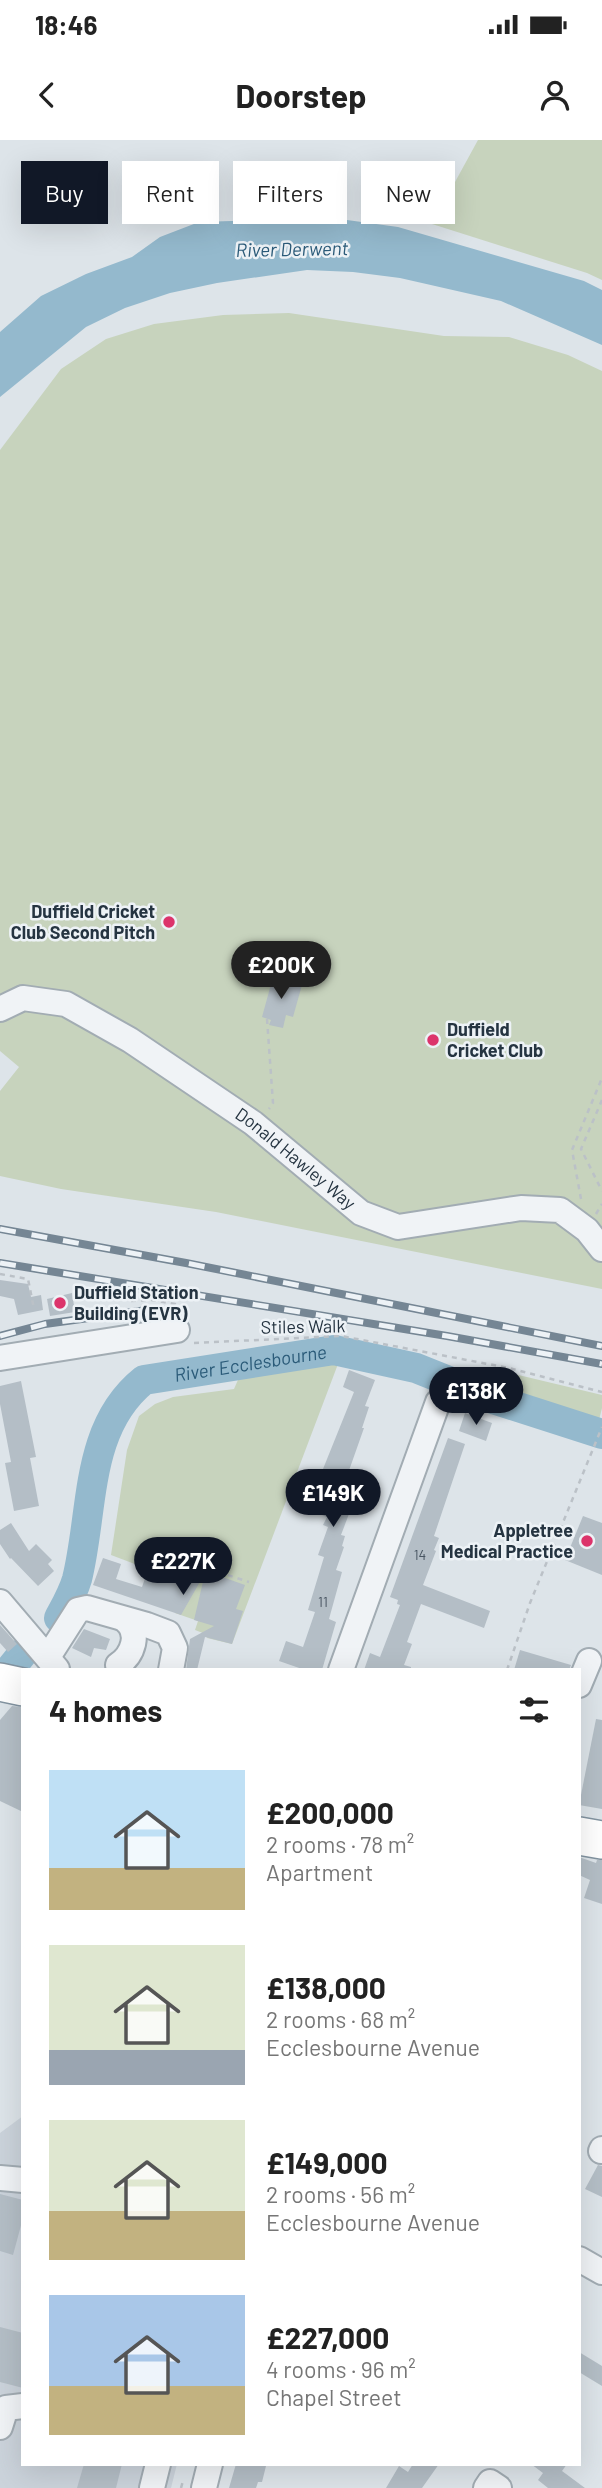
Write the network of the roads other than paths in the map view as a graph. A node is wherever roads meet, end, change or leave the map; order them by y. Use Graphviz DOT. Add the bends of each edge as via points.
graph roads {
  1 [pos="0,1009"];
  2 [pos="595,1240"];
  3 [pos="182,1336"];
  4 [pos="0,1358"];
  5 [pos="439,1402"];
  6 [pos="0,1602"];
  7 [pos="125,1620"];
  8 [pos="51,1661"];
  9 [pos="589,1661"];
  10 [pos="118,1665"];
  11 [pos="171,1668"];
  12 [pos="342,1668"];
  13 [pos="581,1680"];
  14 [pos="581,1836"];
  15 [pos="602,1840"];
  16 [pos="0,2178"];
  17 [pos="21,2180"];
  18 [pos="581,2260"];
  19 [pos="602,2272"];
  20 [pos="21,2406"];
  21 [pos="0,2427"];
  22 [pos="158,2466"];
  23 [pos="210,2466"];
  24 [pos="152,2488"];
  25 [pos="204,2488"];
  26 [pos="486,2488"];
  27 [pos="499,2488"];
  1 -- 2 [label="street, Donald Hawley Way" via="23,998 66,1004 130,1040 258,1126 361,1213 398,1227 521,1208 560,1210"];
  3 -- 4 [label="street"];
  5 -- 12 [label="street"];
  6 -- 8 [label="street"];
  7 -- 8 [label="street" via="87,1608 78,1610"];
  7 -- 10 [label="street" via="134,1634 133,1647"];
  7 -- 11 [label="street" via="168,1633 174,1648"];
  9 -- 13 [label="street"];
  14 -- 15 [label="highway"];
  16 -- 17 [label="street"];
  18 -- 19 [label="street"];
  20 -- 21 [label="street" via="6,2408"];
  22 -- 24 [label="street"];
  23 -- 25 [label="street"];
  26 -- 27 [label="street" via="490,2482"];
}
